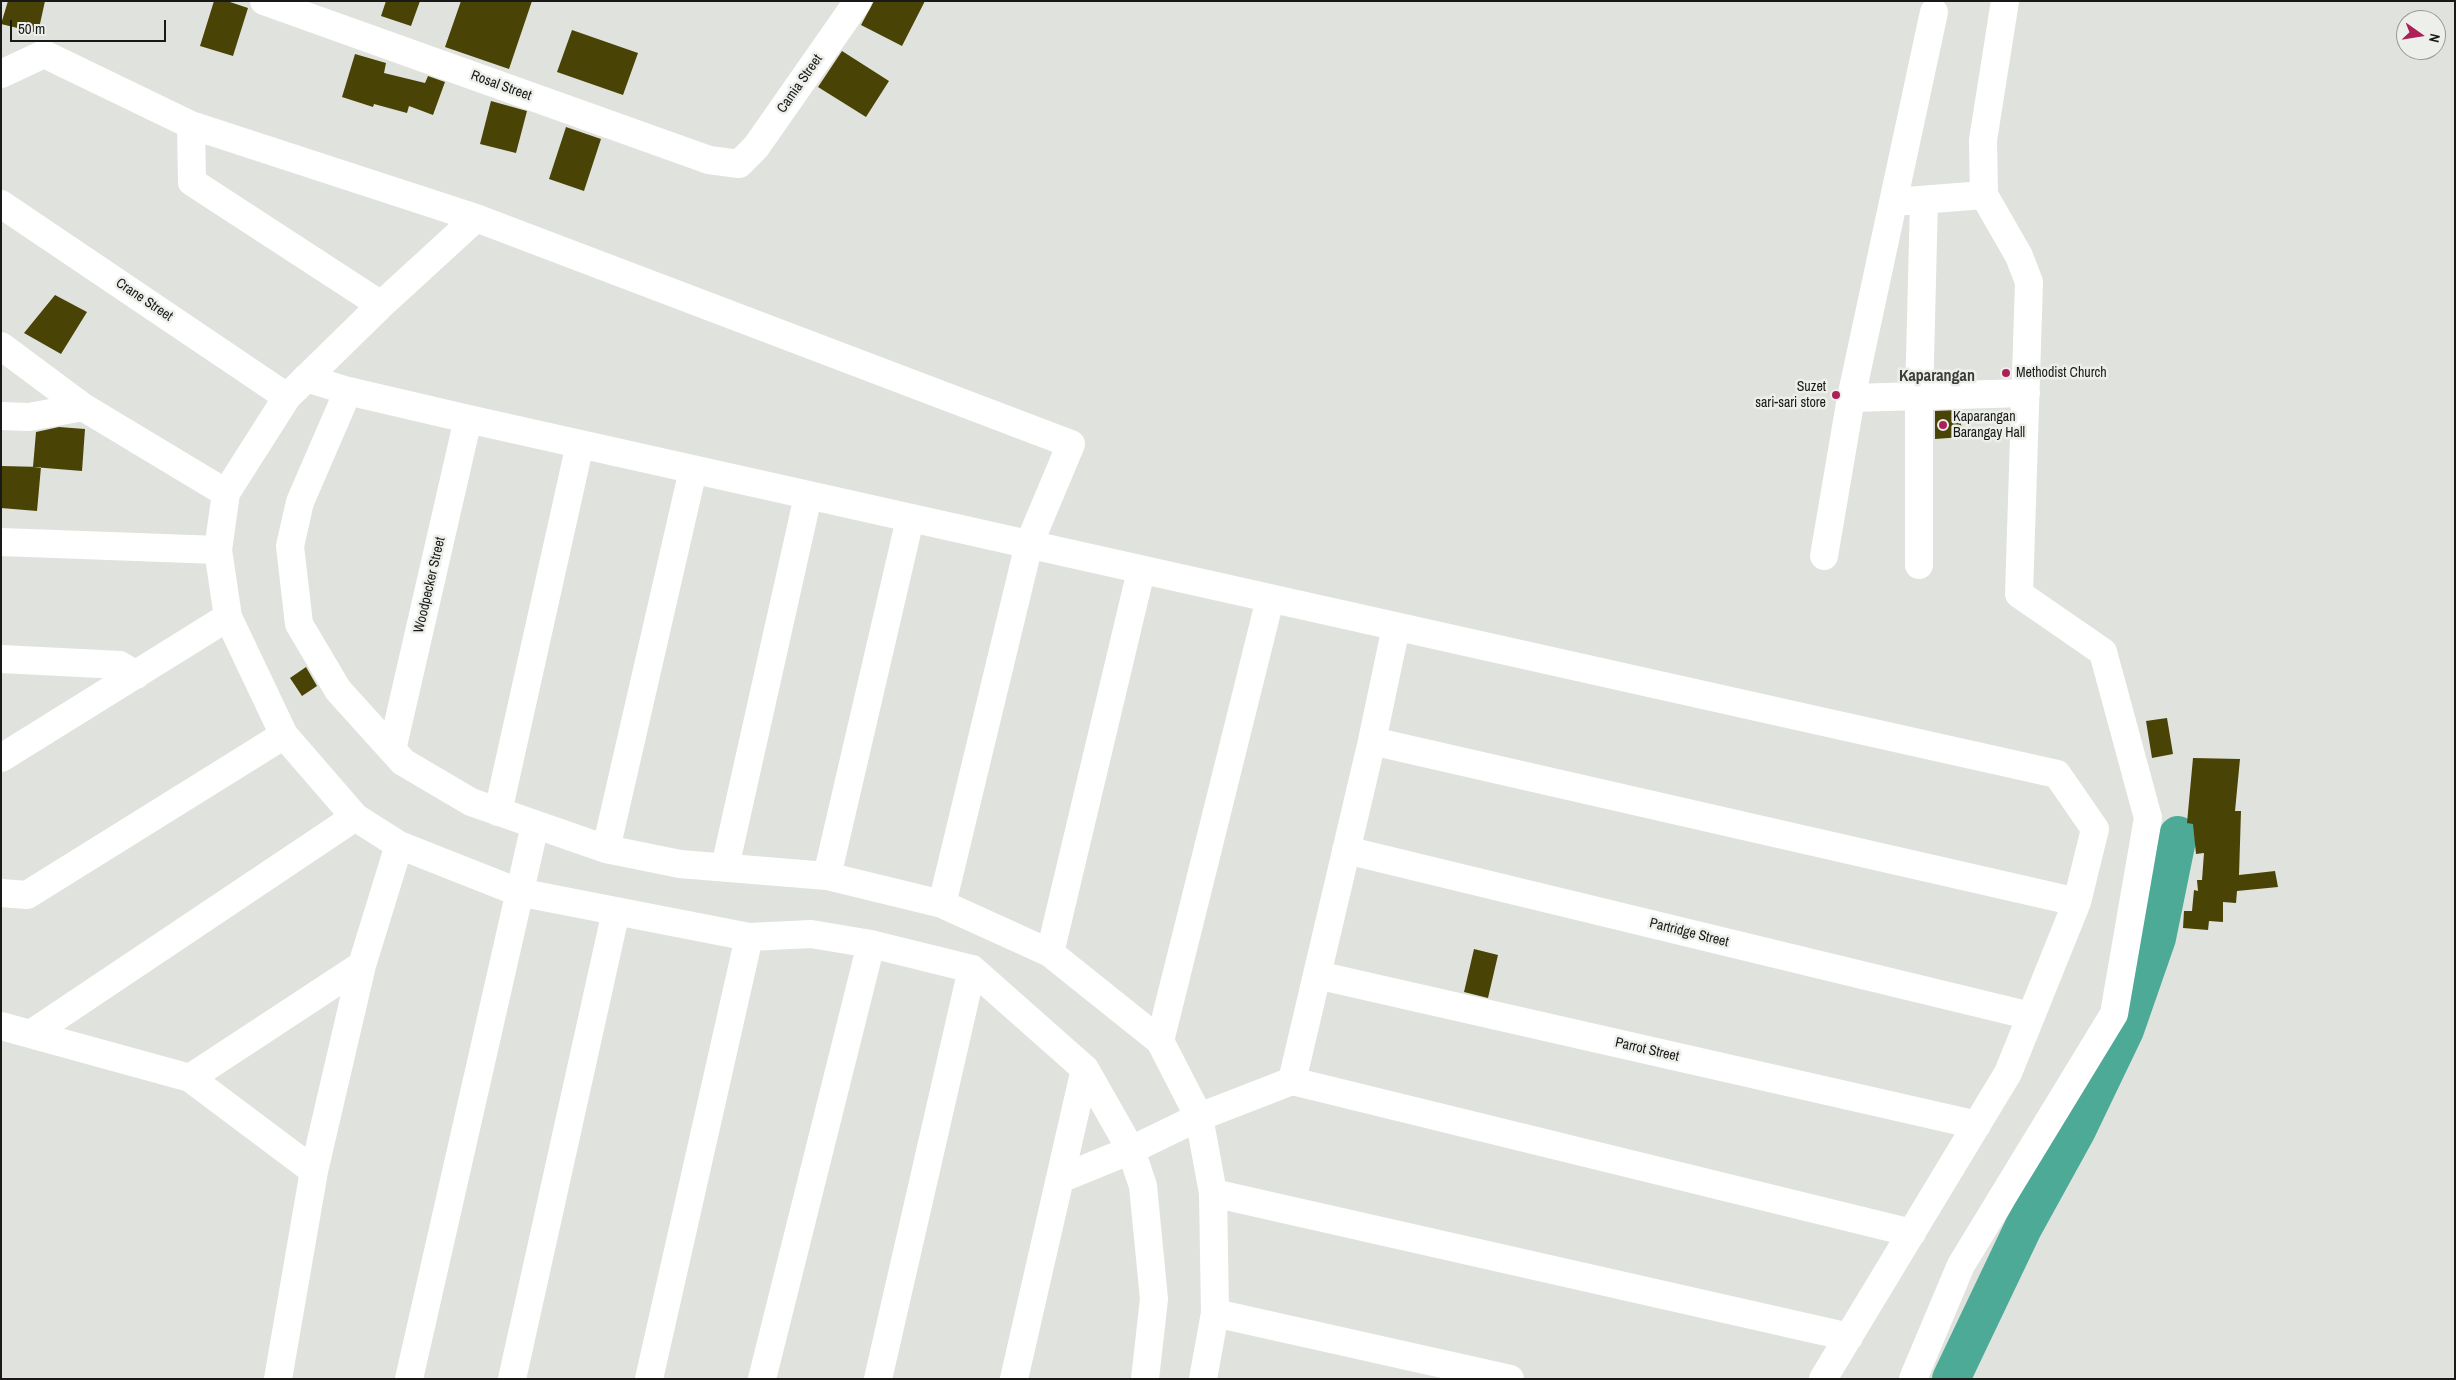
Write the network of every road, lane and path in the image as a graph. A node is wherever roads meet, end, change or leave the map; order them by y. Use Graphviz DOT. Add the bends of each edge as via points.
graph roads {
  1 [pos="264,1"];
  2 [pos="858,1"];
  3 [pos="2004,1"];
  4 [pos="1934,12"];
  5 [pos="1,74"];
  6 [pos="191,125"];
  7 [pos="739,164"];
  8 [pos="1984,195"];
  9 [pos="1924,200"];
  10 [pos="1893,202"];
  11 [pos="1,204"];
  12 [pos="476,218"];
  13 [pos="381,305"];
  14 [pos="1,346"];
  15 [pos="296,388"];
  16 [pos="348,391"];
  17 [pos="2026,394"];
  18 [pos="1851,398"];
  19 [pos="1919,398"];
  20 [pos="83,407"];
  21 [pos="1,416"];
  22 [pos="468,419"];
  23 [pos="580,444"];
  24 [pos="692,470"];
  25 [pos="226,493"];
  26 [pos="808,496"];
  27 [pos="910,518"];
  28 [pos="1,542"];
  29 [pos="1029,544"];
  30 [pos="218,550"];
  31 [pos="1824,556"];
  32 [pos="1919,565"];
  33 [pos="1141,570"];
  34 [pos="1270,599"];
  35 [pos="228,617"];
  36 [pos="1396,627"];
  37 [pos="1,659"];
  38 [pos="136,675"];
  39 [pos="284,735"];
  40 [pos="1372,741"];
  41 [pos="392,750"];
  42 [pos="1,758"];
  43 [pos="498,812"];
  44 [pos="355,817"];
  45 [pos="535,825"];
  46 [pos="398,845"];
  47 [pos="606,849"];
  48 [pos="1346,850"];
  49 [pos="725,867"];
  50 [pos="828,876"];
  51 [pos="518,892"];
  52 [pos="1,894"];
  53 [pos="2077,902"];
  54 [pos="942,904"];
  55 [pos="616,911"];
  56 [pos="749,938"];
  57 [pos="871,944"];
  58 [pos="1050,953"];
  59 [pos="362,965"];
  60 [pos="972,968"];
  61 [pos="1317,975"];
  62 [pos="2031,1016"];
  63 [pos="1,1026"];
  64 [pos="31,1034"];
  65 [pos="1160,1041"];
  66 [pos="1085,1069"];
  67 [pos="190,1078"];
  68 [pos="1292,1081"];
  69 [pos="1199,1117"];
  70 [pos="1977,1125"];
  71 [pos="1130,1150"];
  72 [pos="314,1171"];
  73 [pos="1060,1179"];
  74 [pos="1213,1193"];
  75 [pos="1912,1233"];
  76 [pos="1215,1313"];
  77 [pos="1849,1337"];
  78 [pos="278,1379"];
  79 [pos="409,1379"];
  80 [pos="512,1379"];
  81 [pos="649,1379"];
  82 [pos="762,1379"];
  83 [pos="878,1379"];
  84 [pos="1014,1379"];
  85 [pos="1145,1379"];
  86 [pos="1202,1379"];
  87 [pos="1510,1379"];
  88 [pos="1823,1379"];
  89 [pos="1913,1379"];
  1 -- 7 [label="street, Rosal Street" via="710,160"];
  2 -- 7 [label="street, Camia Street" via="756,147"];
  3 -- 8 [label="street" via="1983,140"];
  4 -- 10 [label="street"];
  5 -- 6 [label="street" via="44,54"];
  6 -- 12 [label="street"];
  6 -- 13 [label="street" via="192,182"];
  8 -- 9 [label="street"];
  8 -- 17 [label="street" via="2019,256 2029,282"];
  9 -- 10 [label="street"];
  9 -- 19 [label="street"];
  10 -- 18 [label="street"];
  11 -- 15 [label="street, Crane Street"];
  12 -- 13 [label="street"];
  12 -- 29 [label="street" via="1072,444"];
  13 -- 15 [label="street"];
  14 -- 20 [label="street"];
  15 -- 16 [label="street, Crane Street"];
  15 -- 25 [label="street"];
  16 -- 22 [label="street, Crane Street"];
  16 -- 41 [label="street" via="300,502 290,546 299,624 338,690"];
  17 -- 19 [label="street"];
  17 -- 89 [label="street" via="2019,594 2103,652 2148,818 2114,1014 1961,1266"];
  18 -- 19 [label="street"];
  18 -- 31 [label="street"];
  19 -- 32 [label="street"];
  20 -- 21 [label="street" via="29,417"];
  20 -- 25 [label="street"];
  22 -- 23 [label="street, Crane Street"];
  22 -- 41 [label="street, Woodpecker Street"];
  23 -- 24 [label="street, Crane Street"];
  23 -- 43 [label="street"];
  24 -- 26 [label="street, Crane Street"];
  24 -- 47 [label="street"];
  25 -- 30 [label="street"];
  26 -- 27 [label="street, Crane Street"];
  26 -- 49 [label="street"];
  27 -- 29 [label="street, Crane Street"];
  27 -- 50 [label="street"];
  28 -- 30 [label="street"];
  29 -- 33 [label="street, Crane Street"];
  29 -- 54 [label="street"];
  30 -- 35 [label="street"];
  33 -- 34 [label="street, Crane Street"];
  33 -- 58 [label="street"];
  34 -- 36 [label="street, Crane Street"];
  34 -- 65 [label="street"];
  35 -- 38 [label="street"];
  35 -- 39 [label="street"];
  36 -- 40 [label="street"];
  36 -- 53 [label="street, Crane Street" via="2057,774 2095,829"];
  37 -- 38 [label="street" via="120,665"];
  38 -- 42 [label="street"];
  39 -- 44 [label="street"];
  39 -- 52 [label="street" via="27,895"];
  40 -- 48 [label="street"];
  40 -- 53 [label="street"];
  41 -- 43 [label="street" via="403,762 429,778 471,802"];
  43 -- 45 [label="street"];
  44 -- 46 [label="street"];
  44 -- 64 [label="street"];
  45 -- 47 [label="street"];
  45 -- 51 [label="street"];
  46 -- 51 [label="street"];
  46 -- 59 [label="street"];
  47 -- 49 [label="street" via="680,864"];
  48 -- 61 [label="street"];
  48 -- 62 [label="street, Partridge Street"];
  49 -- 50 [label="street"];
  50 -- 54 [label="street"];
  51 -- 55 [label="street"];
  51 -- 79 [label="street"];
  53 -- 62 [label="street, Crane Street"];
  54 -- 58 [label="street"];
  55 -- 56 [label="street"];
  55 -- 80 [label="street"];
  56 -- 57 [label="street" via="811,934"];
  56 -- 81 [label="street"];
  57 -- 60 [label="street"];
  57 -- 82 [label="street"];
  58 -- 65 [label="street"];
  59 -- 67 [label="street"];
  59 -- 72 [label="street"];
  60 -- 66 [label="street"];
  60 -- 83 [label="street"];
  61 -- 68 [label="street"];
  61 -- 70 [label="street, Parrot Street"];
  62 -- 70 [label="street, Crane Street" via="2008,1073"];
  63 -- 64 [label="street"];
  64 -- 67 [label="street"];
  65 -- 69 [label="street"];
  66 -- 71 [label="street"];
  66 -- 73 [label="street"];
  67 -- 72 [label="street"];
  68 -- 69 [label="street"];
  68 -- 75 [label="street"];
  69 -- 71 [label="street"];
  69 -- 74 [label="street"];
  70 -- 75 [label="street, Crane Street"];
  71 -- 73 [label="street"];
  71 -- 85 [label="street" via="1143,1186 1154,1300"];
  72 -- 78 [label="street"];
  73 -- 84 [label="street"];
  74 -- 76 [label="street"];
  74 -- 77 [label="street"];
  75 -- 77 [label="street, Crane Street"];
  76 -- 86 [label="street"];
  76 -- 87 [label="street"];
  77 -- 88 [label="street, Crane Street"];
}
